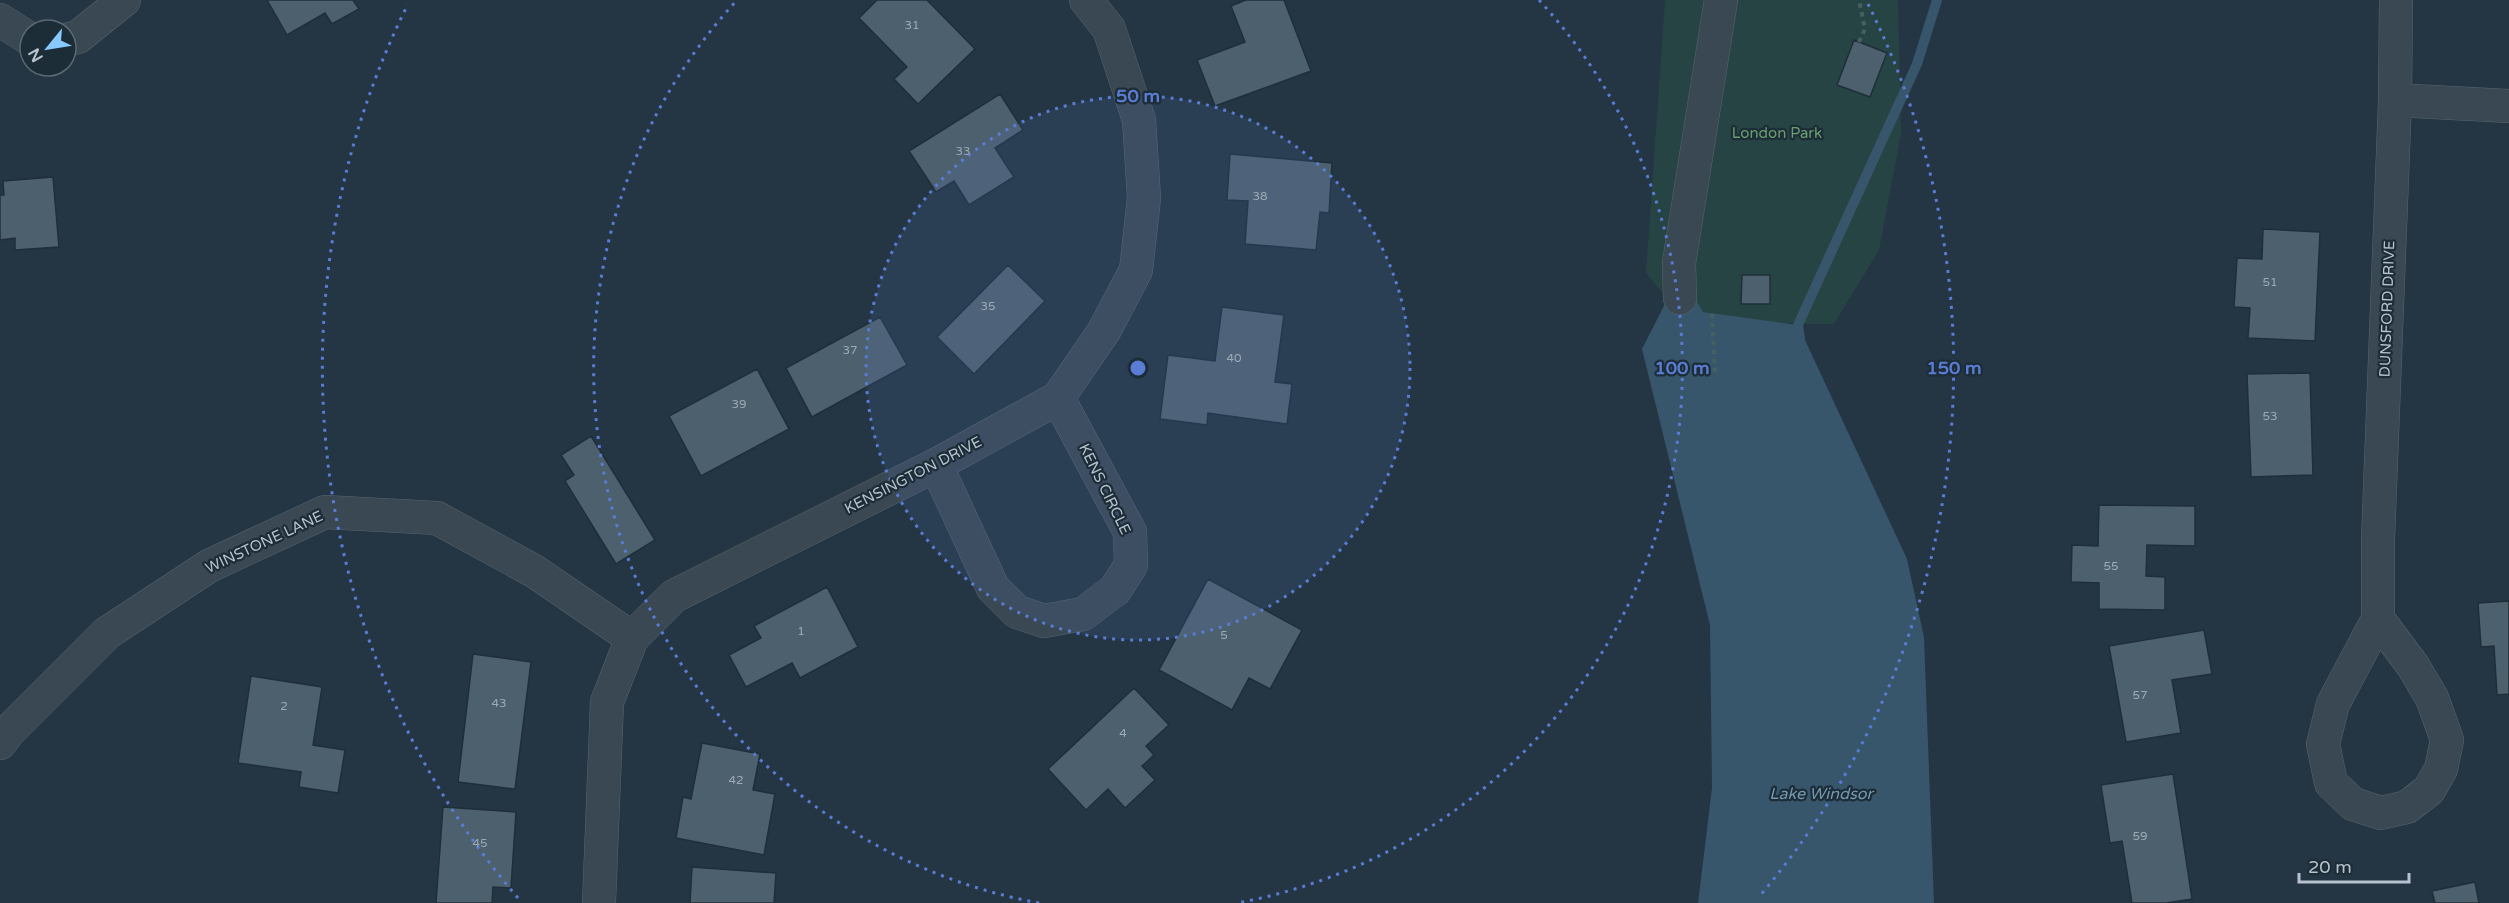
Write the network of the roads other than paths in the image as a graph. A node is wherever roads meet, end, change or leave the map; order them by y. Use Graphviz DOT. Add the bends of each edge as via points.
graph roads {
  1 [pos="123,0"];
  2 [pos="1086,0"];
  3 [pos="1721,0"];
  4 [pos="2396,0"];
  5 [pos="0,20"];
  6 [pos="18,31"];
  7 [pos="78,37"];
  8 [pos="2395,100"];
  9 [pos="2509,106"];
  10 [pos="1680,298"];
  11 [pos="1058,398"];
  12 [pos="936,465"];
  13 [pos="2378,619"];
  14 [pos="632,638"];
  15 [pos="0,743"];
  16 [pos="599,903"];
  1 -- 7 [label="street"];
  2 -- 11 [label="street, KENSINGTON DRIVE" via="1109,29 1139,120 1144,198 1136,270 1104,331"];
  3 -- 10 [label="street" via="1679,263"];
  4 -- 8 [label="street, DUNSFORD DRIVE"];
  5 -- 6 [label="street"];
  8 -- 9 [label="street"];
  8 -- 13 [label="street, DUNSFORD DRIVE"];
  11 -- 12 [label="street, KENSINGTON DRIVE"];
  11 -- 12 [label="street, KENS CIRCLE" via="1130,532 1131,565 1115,590 1083,614 1044,621 1017,612 993,588"];
  12 -- 14 [label="street, KENSINGTON DRIVE" via="674,596"];
  13 -- 13 [label="street, DUNSFORD DRIVE" via="2332,704 2323,744 2331,783 2353,804 2381,813 2407,807 2428,790 2441,769 2447,740 2432,698"];
  14 -- 15 [label="street, WINSTONE LANE" via="534,571 437,518 325,512 209,566 107,633"];
  14 -- 16 [label="street, KENSINGTON DRIVE" via="607,702"];
}
